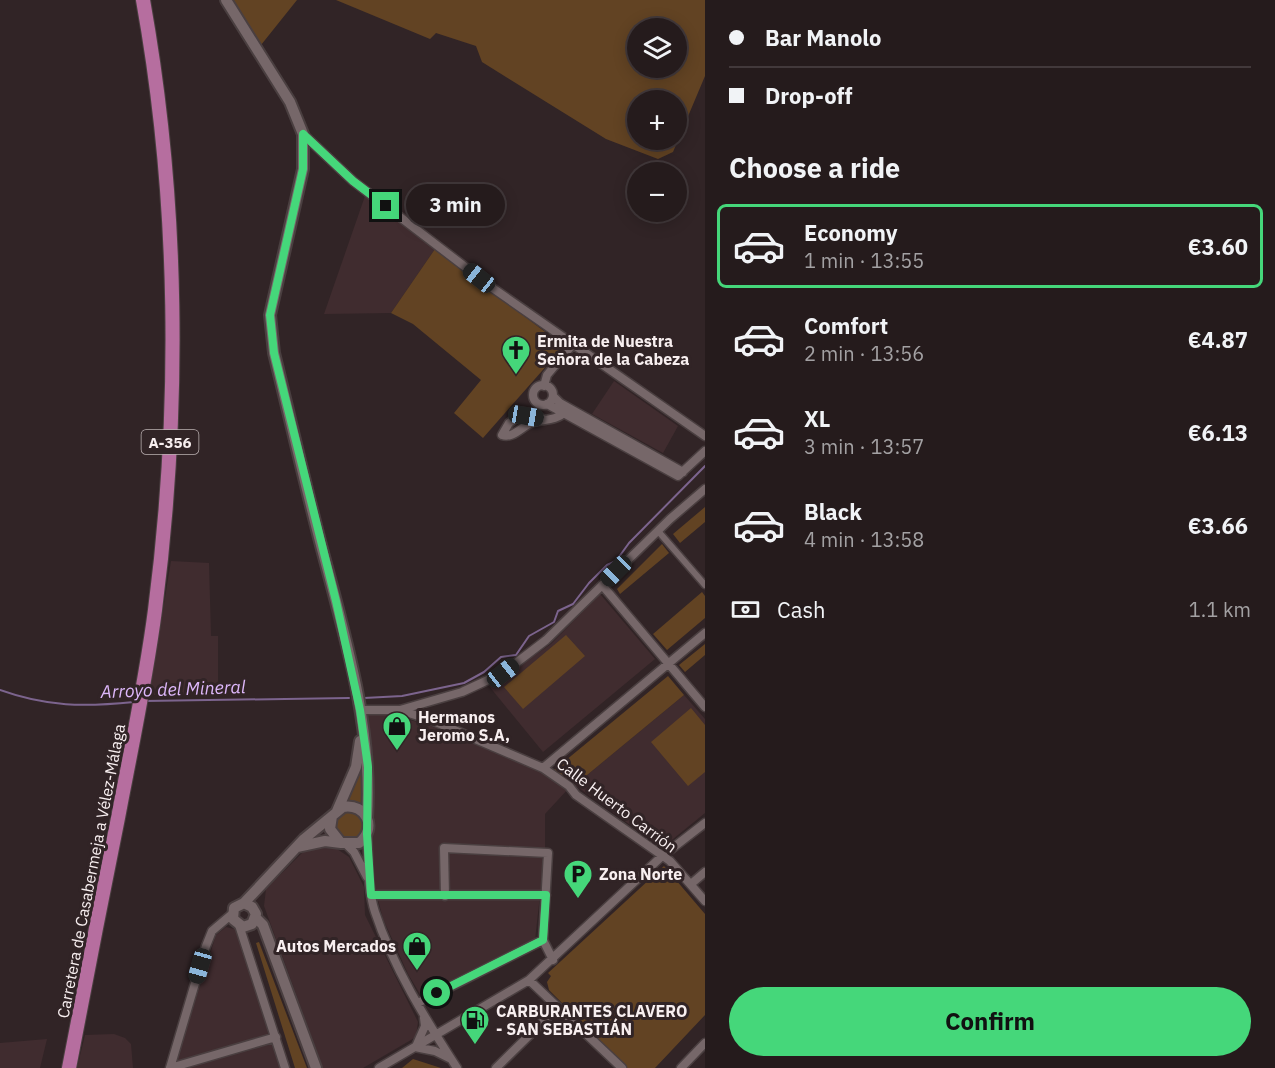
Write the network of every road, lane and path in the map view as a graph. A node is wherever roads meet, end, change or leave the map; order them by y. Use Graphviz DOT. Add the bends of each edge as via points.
graph roads {
  1 [pos="143,0"];
  2 [pos="226,0"];
  3 [pos="303,134"];
  4 [pos="573,344"];
  5 [pos="544,386"];
  6 [pos="553,396"];
  7 [pos="547,404"];
  8 [pos="565,412"];
  9 [pos="543,419"];
  10 [pos="705,436"];
  11 [pos="705,451"];
  12 [pos="680,474"];
  13 [pos="705,489"];
  14 [pos="658,531"];
  15 [pos="602,585"];
  16 [pos="705,585"];
  17 [pos="705,633"];
  18 [pos="669,664"];
  19 [pos="436,700"];
  20 [pos="705,707"];
  21 [pos="360,710"];
  22 [pos="399,710"];
  23 [pos="430,720"];
  24 [pos="362,723"];
  25 [pos="543,768"];
  26 [pos="334,813"];
  27 [pos="368,819"];
  28 [pos="705,823"];
  29 [pos="367,834"];
  30 [pos="344,844"];
  31 [pos="297,847"];
  32 [pos="661,857"];
  33 [pos="705,872"];
  34 [pos="692,884"];
  35 [pos="371,891"];
  36 [pos="546,895"];
  37 [pos="445,896"];
  38 [pos="705,901"];
  39 [pos="244,916"];
  40 [pos="543,940"];
  41 [pos="553,960"];
  42 [pos="529,980"];
  43 [pos="420,1006"];
  44 [pos="557,1008"];
  45 [pos="435,1035"];
  46 [pos="276,1037"];
  47 [pos="705,1043"];
  48 [pos="415,1047"];
  49 [pos="455,1064"];
  50 [pos="69,1068"];
  51 [pos="170,1068"];
  52 [pos="285,1068"];
  53 [pos="315,1068"];
  54 [pos="379,1068"];
  55 [pos="496,1068"];
  56 [pos="621,1068"];
  57 [pos="681,1068"];
  1 -- 50 [label="main road, Carretera de Casabermeja a Vélez-Málaga / A-356" via="153,53 166,190 172,336 164,532 139,711"];
  2 -- 3 [label="street" via="290,102"];
  3 -- 4 [label="street" via="362,188"];
  3 -- 21 [label="street" via="303,169 270,315 274,353"];
  4 -- 5 [label="street" via="547,375"];
  4 -- 10 [label="street"];
  5 -- 6 [label="street"];
  5 -- 7 [label="street" via="535,389 533,396 538,404"];
  6 -- 7 [label="street"];
  6 -- 12 [label="street"];
  7 -- 8 [label="street"];
  8 -- 9 [label="street" via="552,420"];
  8 -- 12 [label="street"];
  11 -- 12 [label="street"];
  13 -- 14 [label="street"];
  14 -- 15 [label="street"];
  14 -- 16 [label="street"];
  15 -- 18 [label="street"];
  15 -- 19 [label="street" via="546,640 503,673"];
  17 -- 18 [label="street"];
  18 -- 20 [label="street"];
  18 -- 25 [label="street"];
  19 -- 22 [label="street"];
  19 -- 23 [label="street" via="430,708"];
  21 -- 22 [label="street"];
  21 -- 24 [label="street"];
  22 -- 23 [label="street, Calle Huerto Carrión"];
  23 -- 25 [label="street, Calle Huerto Carrión"];
  24 -- 26 [label="street" via="356,767"];
  24 -- 27 [label="street" via="368,767"];
  25 -- 32 [label="street, Calle Huerto Carrión"];
  26 -- 27 [label="street" via="356,807"];
  26 -- 30 [label="street" via="330,829"];
  26 -- 31 [label="street"];
  27 -- 29 [label="street"];
  28 -- 32 [label="street"];
  29 -- 30 [label="street" via="359,843"];
  29 -- 35 [label="street"];
  30 -- 31 [label="street" via="325,841"];
  30 -- 35 [label="street" via="363,866"];
  31 -- 39 [label="street" via="261,883"];
  32 -- 34 [label="street, Calle Huerto Carrión"];
  32 -- 41 [label="street"];
  33 -- 34 [label="street"];
  34 -- 38 [label="street, Calle Huerto Carrión"];
  35 -- 37 [label="street"];
  35 -- 43 [label="street" via="375,912"];
  36 -- 37 [label="street"];
  36 -- 37 [label="street" via="548,853 444,848"];
  36 -- 40 [label="street"];
  39 -- 46 [label="street"];
  39 -- 51 [label="street" via="218,927 206,946"];
  39 -- 53 [label="street" via="272,951"];
  40 -- 41 [label="street"];
  40 -- 43 [label="street"];
  41 -- 42 [label="street"];
  42 -- 44 [label="street"];
  42 -- 45 [label="street"];
  43 -- 45 [label="street"];
  43 -- 48 [label="street" via="426,1026"];
  44 -- 55 [label="street"];
  44 -- 56 [label="street"];
  45 -- 48 [label="street"];
  45 -- 49 [label="street"];
  46 -- 51 [label="street"];
  46 -- 52 [label="street"];
  47 -- 57 [label="street"];
  48 -- 49 [label="street" via="435,1051"];
  48 -- 54 [label="street"];
}
